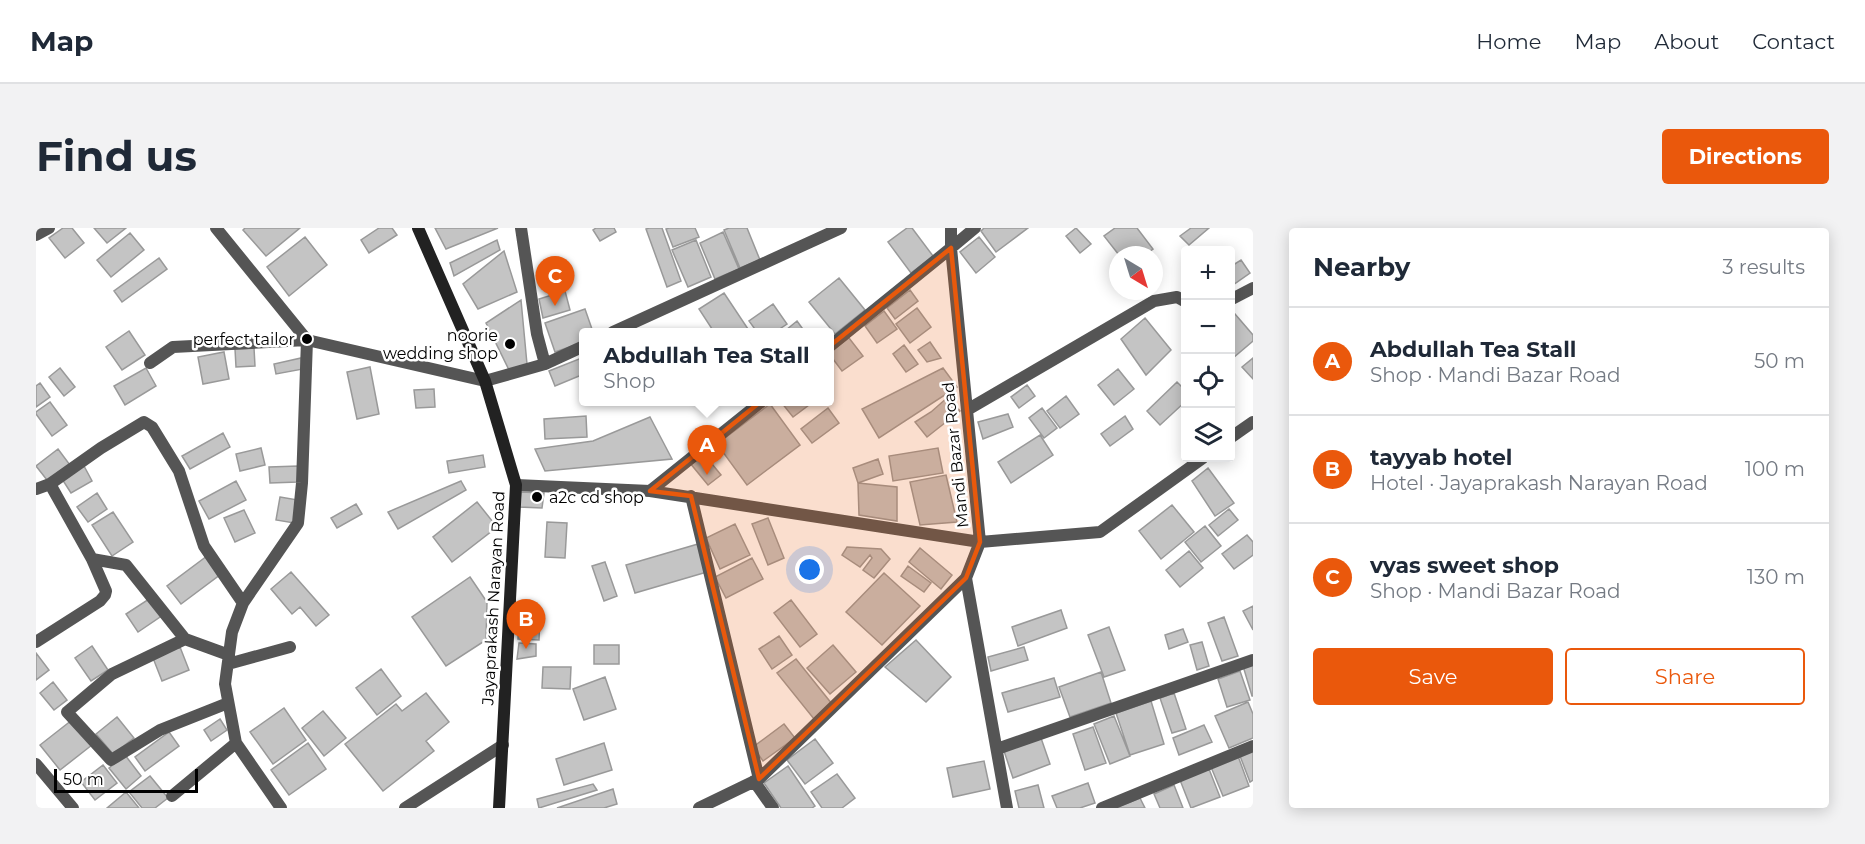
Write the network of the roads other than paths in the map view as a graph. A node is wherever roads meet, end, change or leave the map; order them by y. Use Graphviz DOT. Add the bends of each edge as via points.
graph roads {
  1 [pos="49,228"];
  2 [pos="216,228"];
  3 [pos="418,228"];
  4 [pos="522,228"];
  5 [pos="841,228"];
  6 [pos="951,228"];
  7 [pos="975,228"];
  8 [pos="36,236"];
  9 [pos="951,248"];
  10 [pos="1253,288"];
  11 [pos="1235,297"];
  12 [pos="1182,300"];
  13 [pos="624,328"];
  14 [pos="308,340"];
  15 [pos="834,343"];
  16 [pos="579,348"];
  17 [pos="150,363"];
  18 [pos="545,364"];
  19 [pos="485,381"];
  20 [pos="756,406"];
  21 [pos="967,410"];
  22 [pos="1253,422"];
  23 [pos="1235,435"];
  24 [pos="1197,462"];
  25 [pos="50,484"];
  26 [pos="516,485"];
  27 [pos="36,489"];
  28 [pos="650,491"];
  29 [pos="691,496"];
  30 [pos="980,542"];
  31 [pos="92,559"];
  32 [pos="966,578"];
  33 [pos="243,603"];
  34 [pos="185,639"];
  35 [pos="36,642"];
  36 [pos="290,647"];
  37 [pos="228,660"];
  38 [pos="1253,660"];
  39 [pos="228,703"];
  40 [pos="236,743"];
  41 [pos="503,745"];
  42 [pos="1253,747"];
  43 [pos="997,749"];
  44 [pos="36,764"];
  45 [pos="757,780"];
  46 [pos="172,796"];
  47 [pos="74,808"];
  48 [pos="281,808"];
  49 [pos="405,808"];
  50 [pos="499,808"];
  51 [pos="699,808"];
  52 [pos="773,808"];
  53 [pos="1006,808"];
  54 [pos="1102,808"];
  1 -- 8 [label="street"];
  2 -- 14 [label="street"];
  3 -- 19 [label="street, Jayaprakash Narayan Road"];
  4 -- 18 [label="street"];
  5 -- 13 [label="street"];
  6 -- 9 [label="street, Mandi Bazar Road"];
  7 -- 9 [label="street"];
  9 -- 15 [label="street"];
  9 -- 21 [label="street, Mandi Bazar Road"];
  10 -- 11 [label="street"];
  12 -- 21 [label="street" via="1177,297 1154,301"];
  14 -- 17 [label="street" via="173,347"];
  14 -- 19 [label="street"];
  14 -- 33 [label="street" via="298,523"];
  16 -- 18 [label="street"];
  18 -- 19 [label="street"];
  19 -- 26 [label="street, Jayaprakash Narayan Road"];
  20 -- 28 [label="street"];
  21 -- 30 [label="street, Mandi Bazar Road"];
  22 -- 23 [label="street"];
  24 -- 30 [label="street" via="1100,532"];
  25 -- 27 [label="street"];
  25 -- 31 [label="street"];
  25 -- 33 [label="street" via="147,422 179,471 204,546"];
  26 -- 28 [label="street"];
  26 -- 41 [label="street, Jayaprakash Narayan Road"];
  28 -- 29 [label="street"];
  29 -- 30 [label="street"];
  29 -- 45 [label="street"];
  30 -- 32 [label="street, Mandi Bazar Road"];
  31 -- 34 [label="street" via="126,565"];
  31 -- 35 [label="street" via="105,596"];
  32 -- 43 [label="street"];
  32 -- 45 [label="street"];
  33 -- 37 [label="street" via="232,632"];
  34 -- 37 [label="street"];
  34 -- 39 [label="street" via="112,674 67,712 111,760 160,730"];
  36 -- 37 [label="street"];
  37 -- 39 [label="street"];
  38 -- 43 [label="street"];
  39 -- 40 [label="street"];
  40 -- 46 [label="street"];
  40 -- 48 [label="street"];
  41 -- 49 [label="street"];
  41 -- 50 [label="street, Jayaprakash Narayan Road"];
  42 -- 54 [label="street"];
  43 -- 53 [label="street"];
  44 -- 47 [label="street"];
  45 -- 51 [label="street"];
  45 -- 52 [label="street"];
}
